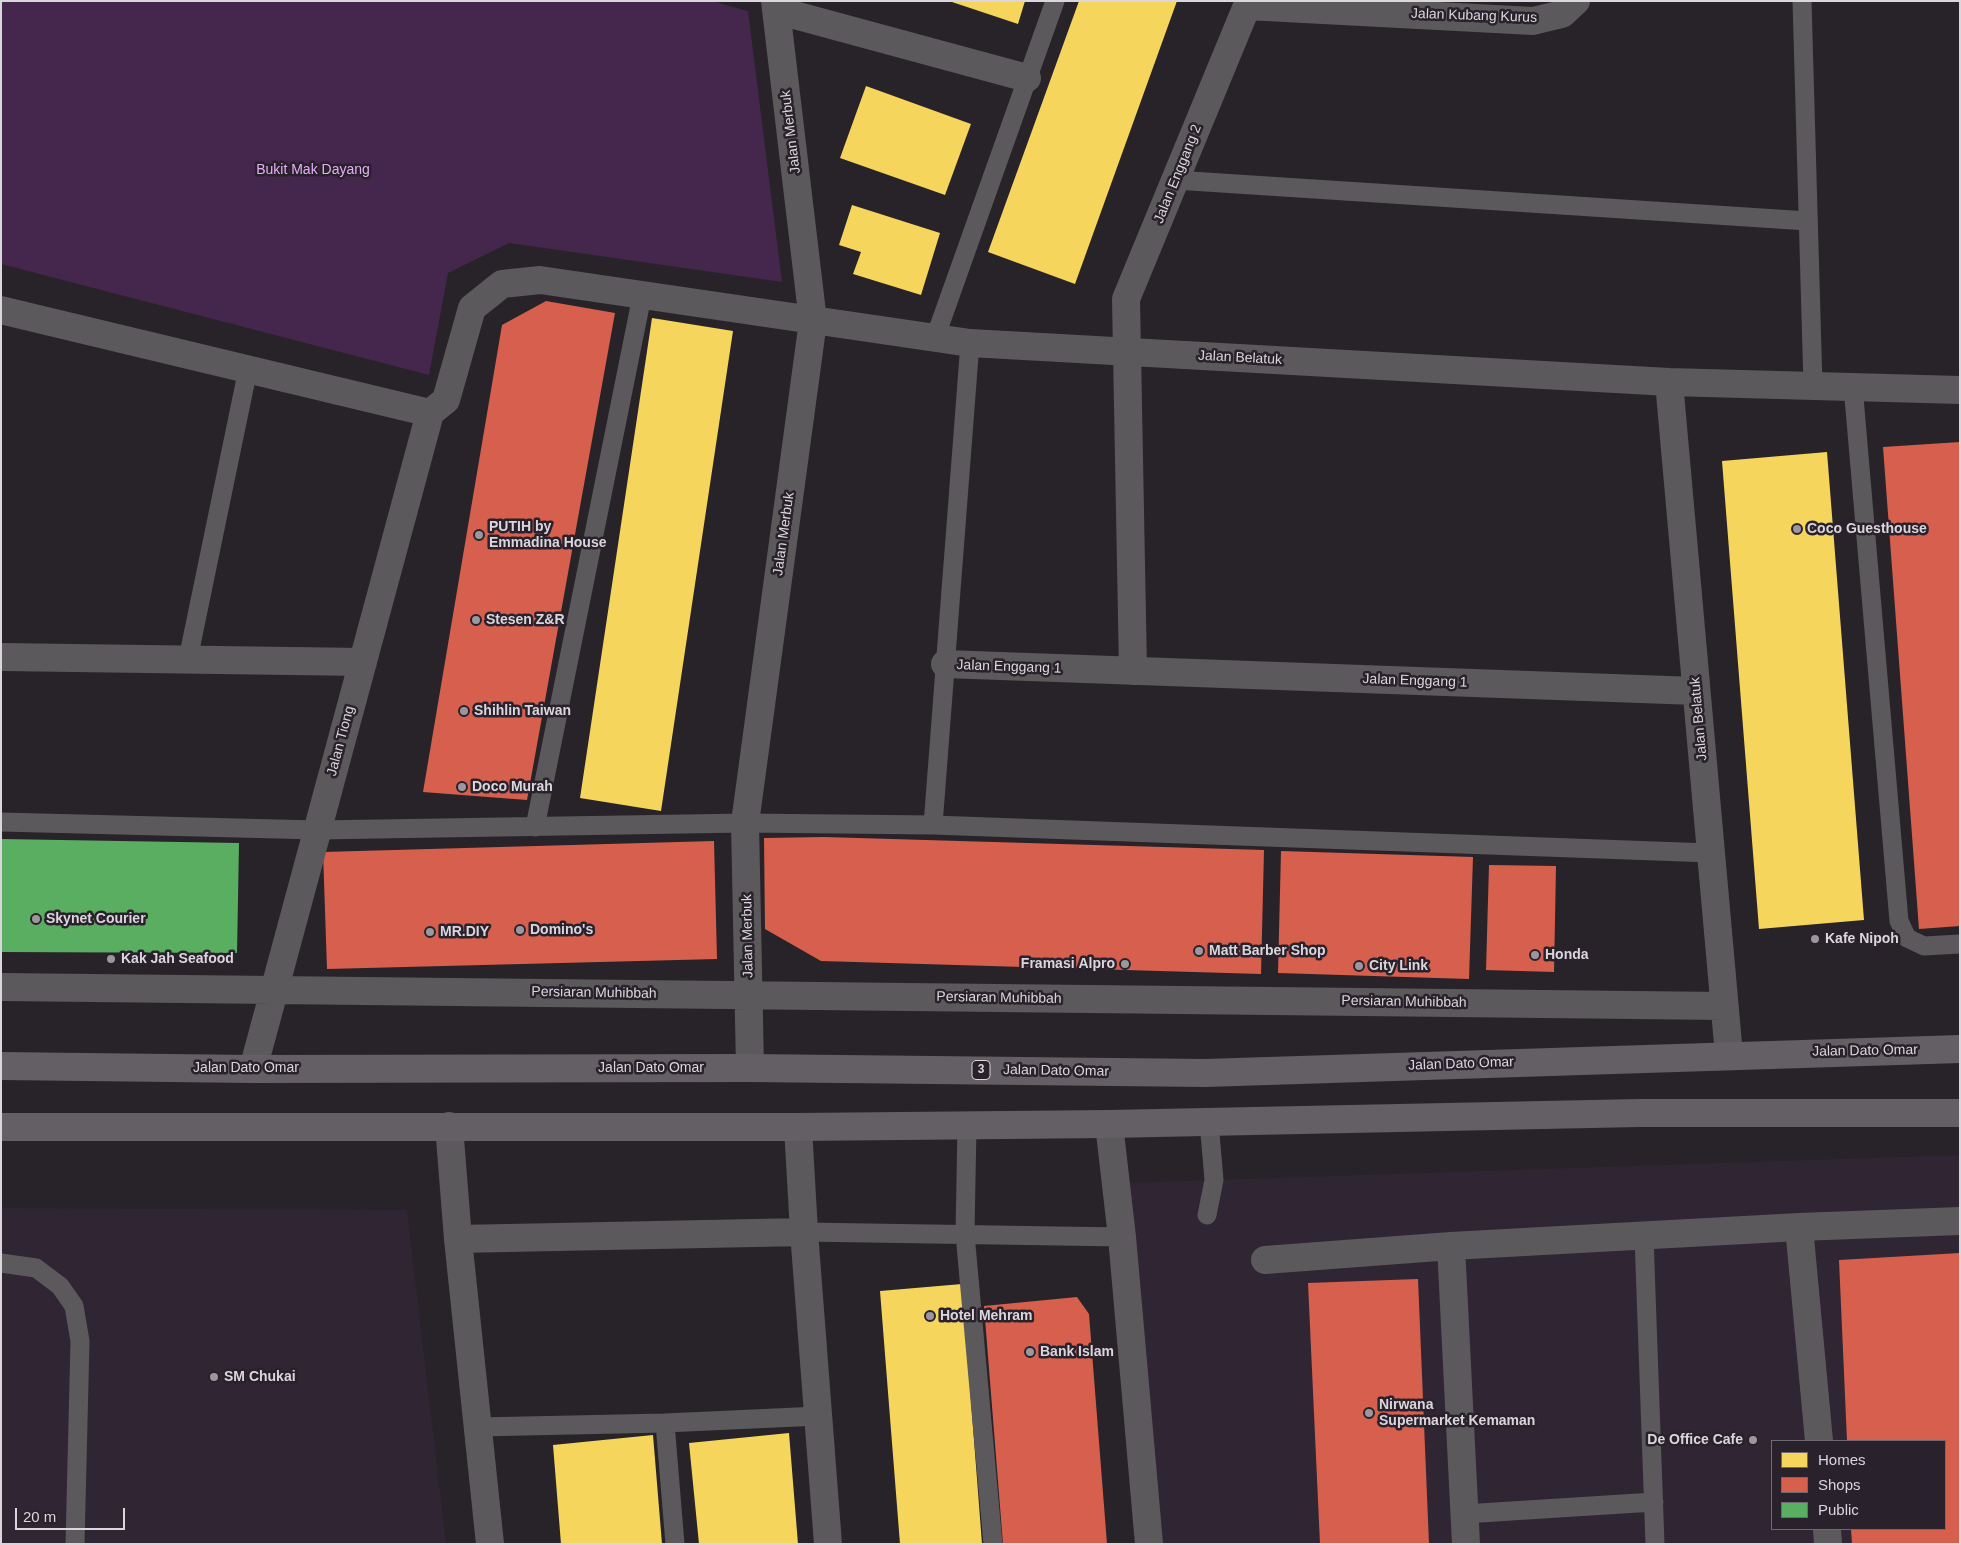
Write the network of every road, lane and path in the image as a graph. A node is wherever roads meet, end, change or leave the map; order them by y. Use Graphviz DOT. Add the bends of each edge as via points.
graph roads {
  1 [pos="1055,1"];
  2 [pos="1576,1"];
  3 [pos="1802,1"];
  4 [pos="1248,4"];
  5 [pos="776,6"];
  6 [pos="1027,78"];
  7 [pos="1176,180"];
  8 [pos="1808,221"];
  9 [pos="642,296"];
  10 [pos="1,310"];
  11 [pos="813,321"];
  12 [pos="935,338"];
  13 [pos="970,343"];
  14 [pos="1127,352"];
  15 [pos="248,369"];
  16 [pos="1669,382"];
  17 [pos="1813,386"];
  18 [pos="1853,386"];
  19 [pos="1960,390"];
  20 [pos="430,413"];
  21 [pos="1,657"];
  22 [pos="188,658"];
  23 [pos="363,662"];
  24 [pos="945,664"];
  25 [pos="1133,671"];
  26 [pos="1696,691"];
  27 [pos="1,822"];
  28 [pos="745,823"];
  29 [pos="933,825"];
  30 [pos="535,827"];
  31 [pos="317,830"];
  32 [pos="1710,853"];
  33 [pos="1960,944"];
  34 [pos="1,987"];
  35 [pos="274,990"];
  36 [pos="749,995"];
  37 [pos="1724,1006"];
  38 [pos="1960,1049"];
  39 [pos="1729,1055"];
  40 [pos="1,1066"];
  41 [pos="750,1068"];
  42 [pos="253,1069"];
  43 [pos="1960,1113"];
  44 [pos="1209,1122"];
  45 [pos="1108,1124"];
  46 [pos="967,1125"];
  47 [pos="450,1126"];
  48 [pos="798,1126"];
  49 [pos="1,1127"];
  50 [pos="1207,1215"];
  51 [pos="1960,1221"];
  52 [pos="1799,1227"];
  53 [pos="804,1232"];
  54 [pos="966,1234"];
  55 [pos="1122,1237"];
  56 [pos="1644,1237"];
  57 [pos="458,1239"];
  58 [pos="1451,1246"];
  59 [pos="1265,1260"];
  60 [pos="1,1263"];
  61 [pos="819,1416"];
  62 [pos="665,1423"];
  63 [pos="478,1427"];
  64 [pos="1818,1440"];
  65 [pos="1654,1502"];
  66 [pos="1464,1514"];
  67 [pos="1827,1530"];
  68 [pos="75,1544"];
  69 [pos="490,1544"];
  70 [pos="675,1544"];
  71 [pos="828,1544"];
  72 [pos="993,1544"];
  73 [pos="1149,1544"];
  74 [pos="1466,1544"];
  75 [pos="1655,1544"];
  76 [pos="1828,1544"];
  1 -- 6 [label="lane"];
  2 -- 4 [label="street, Jalan Kubang Kurus" via="1562,14 1533,21"];
  3 -- 8 [label="lane"];
  4 -- 7 [label="street, Jalan Enggang 2"];
  5 -- 6 [label="street"];
  5 -- 11 [label="street, Jalan Merbuk"];
  6 -- 12 [label="lane"];
  7 -- 8 [label="lane"];
  7 -- 14 [label="street, Jalan Enggang 2" via="1126,299"];
  8 -- 17 [label="lane"];
  9 -- 11 [label="street, Jalan Belatuk"];
  9 -- 20 [label="street, Jalan Belatuk" via="540,280 502,284 472,308 446,400"];
  9 -- 30 [label="lane"];
  10 -- 15 [label="street"];
  11 -- 12 [label="street, Jalan Belatuk"];
  11 -- 28 [label="street, Jalan Merbuk"];
  12 -- 13 [label="street, Jalan Belatuk"];
  13 -- 14 [label="street, Jalan Belatuk"];
  13 -- 24 [label="lane"];
  14 -- 16 [label="street, Jalan Belatuk"];
  14 -- 25 [label="street"];
  15 -- 20 [label="street"];
  15 -- 22 [label="lane"];
  16 -- 17 [label="street, Jalan Belatuk"];
  16 -- 26 [label="street, Jalan Belatuk"];
  17 -- 18 [label="street, Jalan Belatuk"];
  18 -- 19 [label="street, Jalan Belatuk"];
  18 -- 33 [label="lane" via="1900,921 1907,938 1924,946"];
  20 -- 23 [label="street, Jalan Tiong"];
  21 -- 22 [label="street"];
  22 -- 23 [label="street"];
  23 -- 31 [label="street, Jalan Tiong"];
  24 -- 25 [label="street, Jalan Enggang 1"];
  24 -- 29 [label="lane"];
  25 -- 26 [label="street, Jalan Enggang 1"];
  26 -- 32 [label="street, Jalan Belatuk"];
  27 -- 31 [label="lane"];
  28 -- 29 [label="lane"];
  28 -- 30 [label="lane"];
  28 -- 36 [label="street, Jalan Merbuk"];
  29 -- 32 [label="lane"];
  30 -- 31 [label="lane"];
  31 -- 35 [label="street, Jalan Tiong"];
  32 -- 37 [label="street, Jalan Belatuk"];
  34 -- 35 [label="street, Persiaran Muhibbah"];
  35 -- 36 [label="street, Persiaran Muhibbah"];
  35 -- 42 [label="street, Jalan Tiong"];
  36 -- 37 [label="street, Persiaran Muhibbah"];
  36 -- 41 [label="street, Jalan Merbuk"];
  37 -- 39 [label="street, Jalan Belatuk"];
  38 -- 39 [label="highway, Jalan Dato Omar / 3"];
  39 -- 41 [label="highway, Jalan Dato Omar / 3" via="1205,1073"];
  40 -- 42 [label="highway, Jalan Dato Omar / 3"];
  41 -- 42 [label="highway, Jalan Dato Omar / 3"];
  43 -- 44 [label="highway" via="1639,1113"];
  44 -- 45 [label="highway"];
  44 -- 50 [label="lane" via="1214,1180"];
  45 -- 46 [label="highway"];
  45 -- 55 [label="street"];
  46 -- 48 [label="highway"];
  46 -- 54 [label="lane"];
  47 -- 48 [label="highway"];
  47 -- 49 [label="highway"];
  47 -- 57 [label="street"];
  48 -- 53 [label="street"];
  51 -- 52 [label="street"];
  52 -- 56 [label="street"];
  52 -- 64 [label="street"];
  53 -- 54 [label="lane"];
  53 -- 57 [label="street"];
  53 -- 61 [label="street"];
  54 -- 55 [label="lane"];
  54 -- 72 [label="lane"];
  55 -- 73 [label="street"];
  56 -- 58 [label="street"];
  56 -- 65 [label="lane"];
  57 -- 63 [label="street"];
  58 -- 59 [label="street"];
  58 -- 66 [label="street"];
  60 -- 68 [label="lane" via="36,1268 60,1286 74,1306 80,1341"];
  61 -- 62 [label="lane"];
  61 -- 71 [label="street"];
  62 -- 63 [label="lane"];
  62 -- 70 [label="lane"];
  63 -- 69 [label="street"];
  65 -- 66 [label="lane"];
  65 -- 75 [label="lane"];
  66 -- 74 [label="street"];
  67 -- 76 [label="street"];
}
